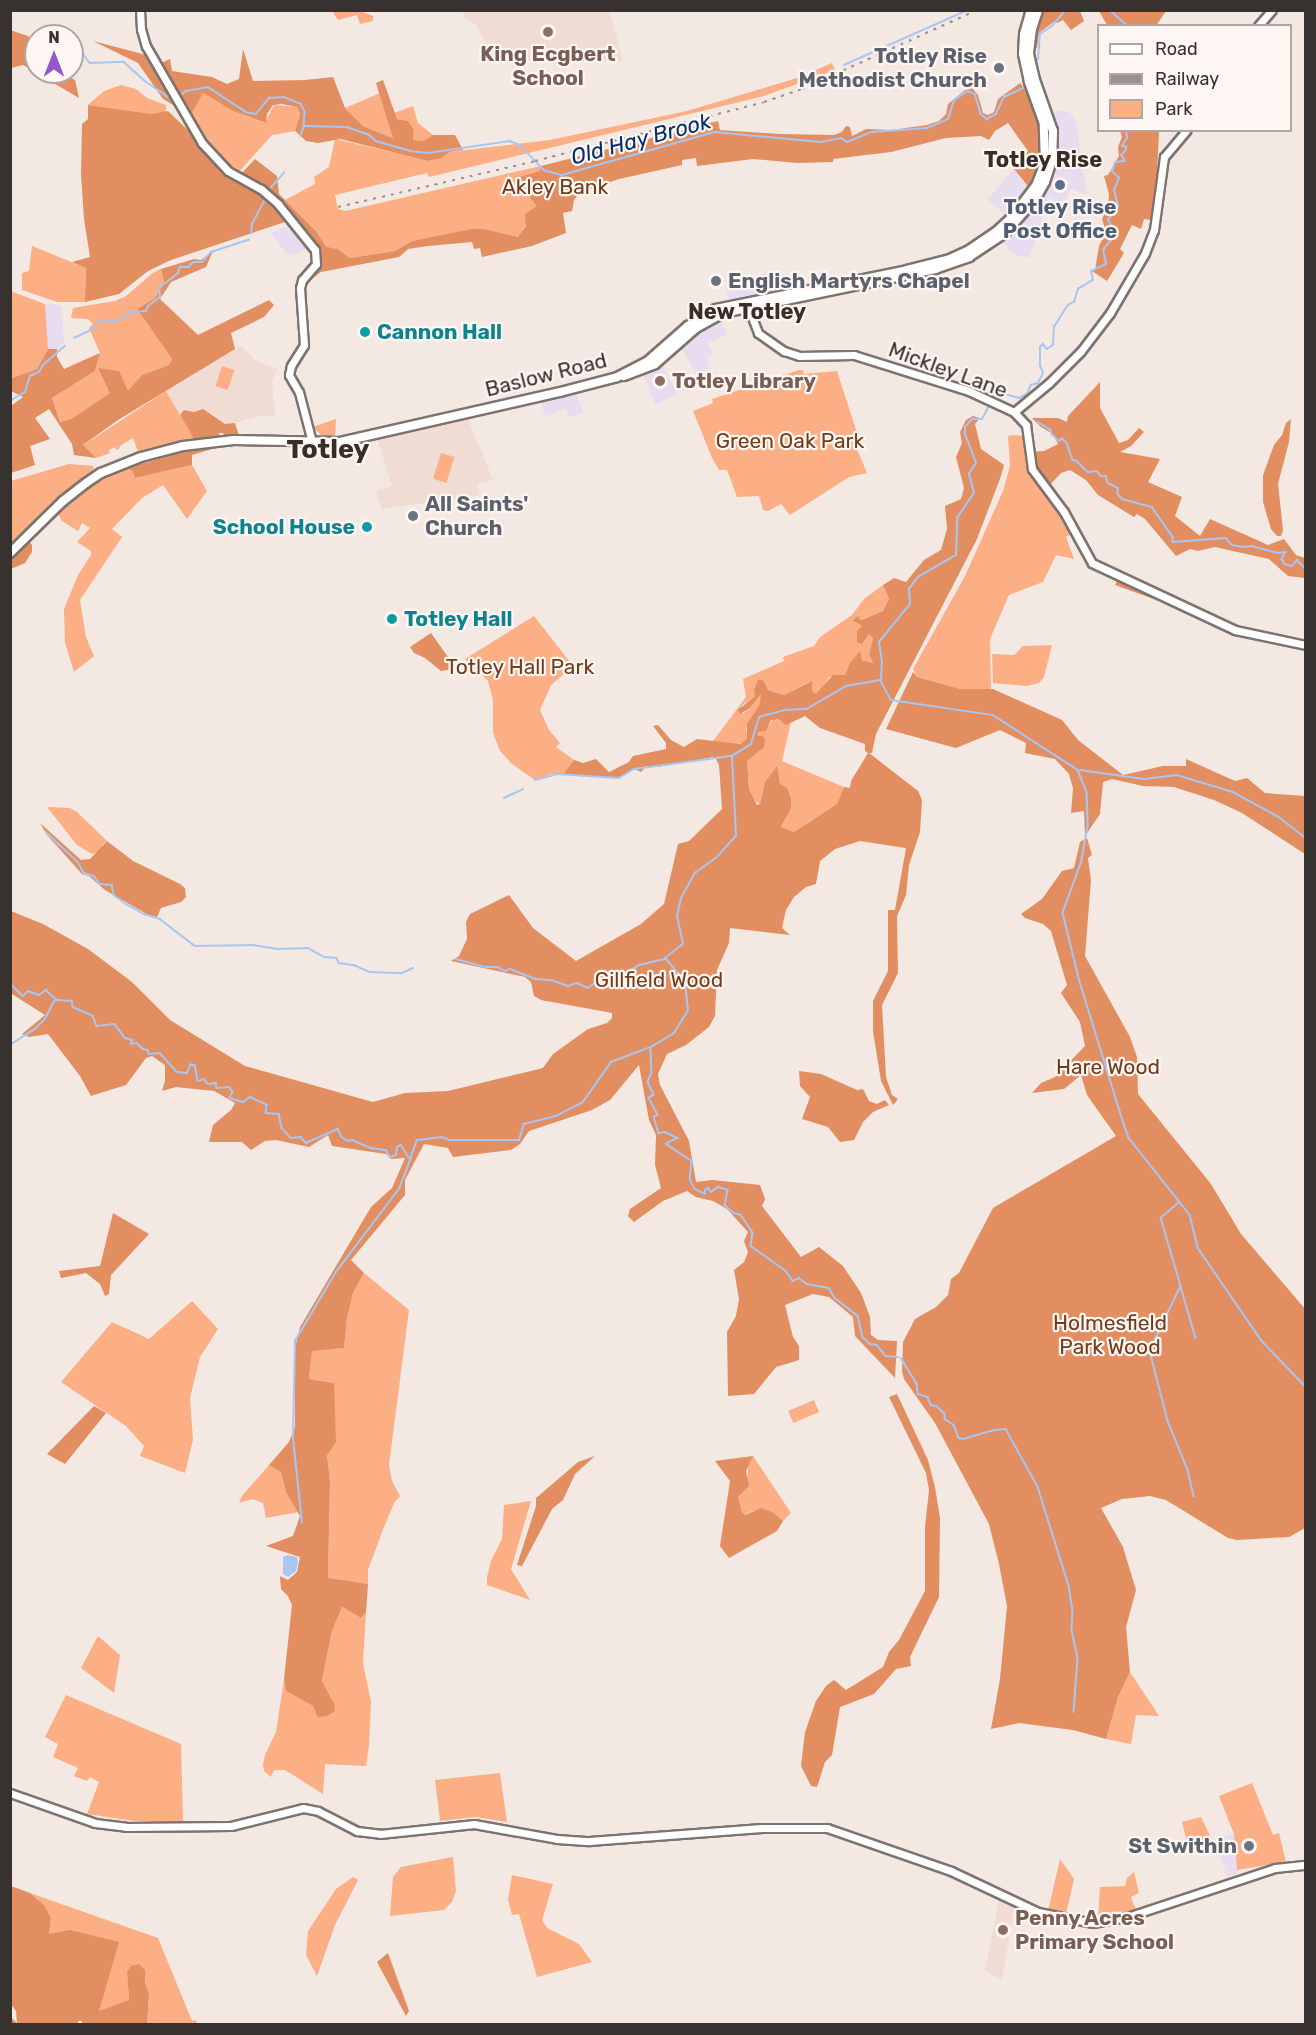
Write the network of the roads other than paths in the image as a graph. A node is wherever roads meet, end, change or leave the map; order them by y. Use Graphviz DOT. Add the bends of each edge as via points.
graph roads {
  1 [pos="140,10"];
  2 [pos="1272,10"];
  3 [pos="1035,11"];
  4 [pos="1260,24"];
  5 [pos="1185,132"];
  6 [pos="747,305"];
  7 [pos="1014,411"];
  8 [pos="312,442"];
  9 [pos="10,553"];
  10 [pos="1305,645"];
  11 [pos="10,1793"];
  12 [pos="1305,1865"];
  1 -- 8 [label="street" via="146,46 215,159 278,204 315,250 316,262 300,288 304,345 289,372 289,379 299,392"];
  2 -- 4 [label="street"];
  3 -- 6 [label="main road, Baslow Road" via="1023,40 1024,60 1042,116 1046,157 1036,186 1005,224 969,250 937,262"];
  5 -- 7 [label="street" via="1164,157 1154,230 1145,254 1110,313 1081,351"];
  6 -- 7 [label="street, Mickley Lane" via="758,333 784,351 799,356 854,355"];
  6 -- 8 [label="main road, Baslow Road" via="725,306 703,315 654,357 617,377 426,424 340,442"];
  7 -- 10 [label="street, Mickley Lane" via="1026,425 1032,469 1064,512 1092,563 1235,630"];
  8 -- 9 [label="main road, Baslow Road" via="220,442 183,446 127,462 86,483"];
  11 -- 12 [label="street" via="95,1823 126,1827 231,1826 303,1808 318,1811 357,1831 380,1834 474,1824 589,1841 762,1828 826,1828 951,1871 1038,1912 1093,1923 1127,1917 1275,1868"];
}
